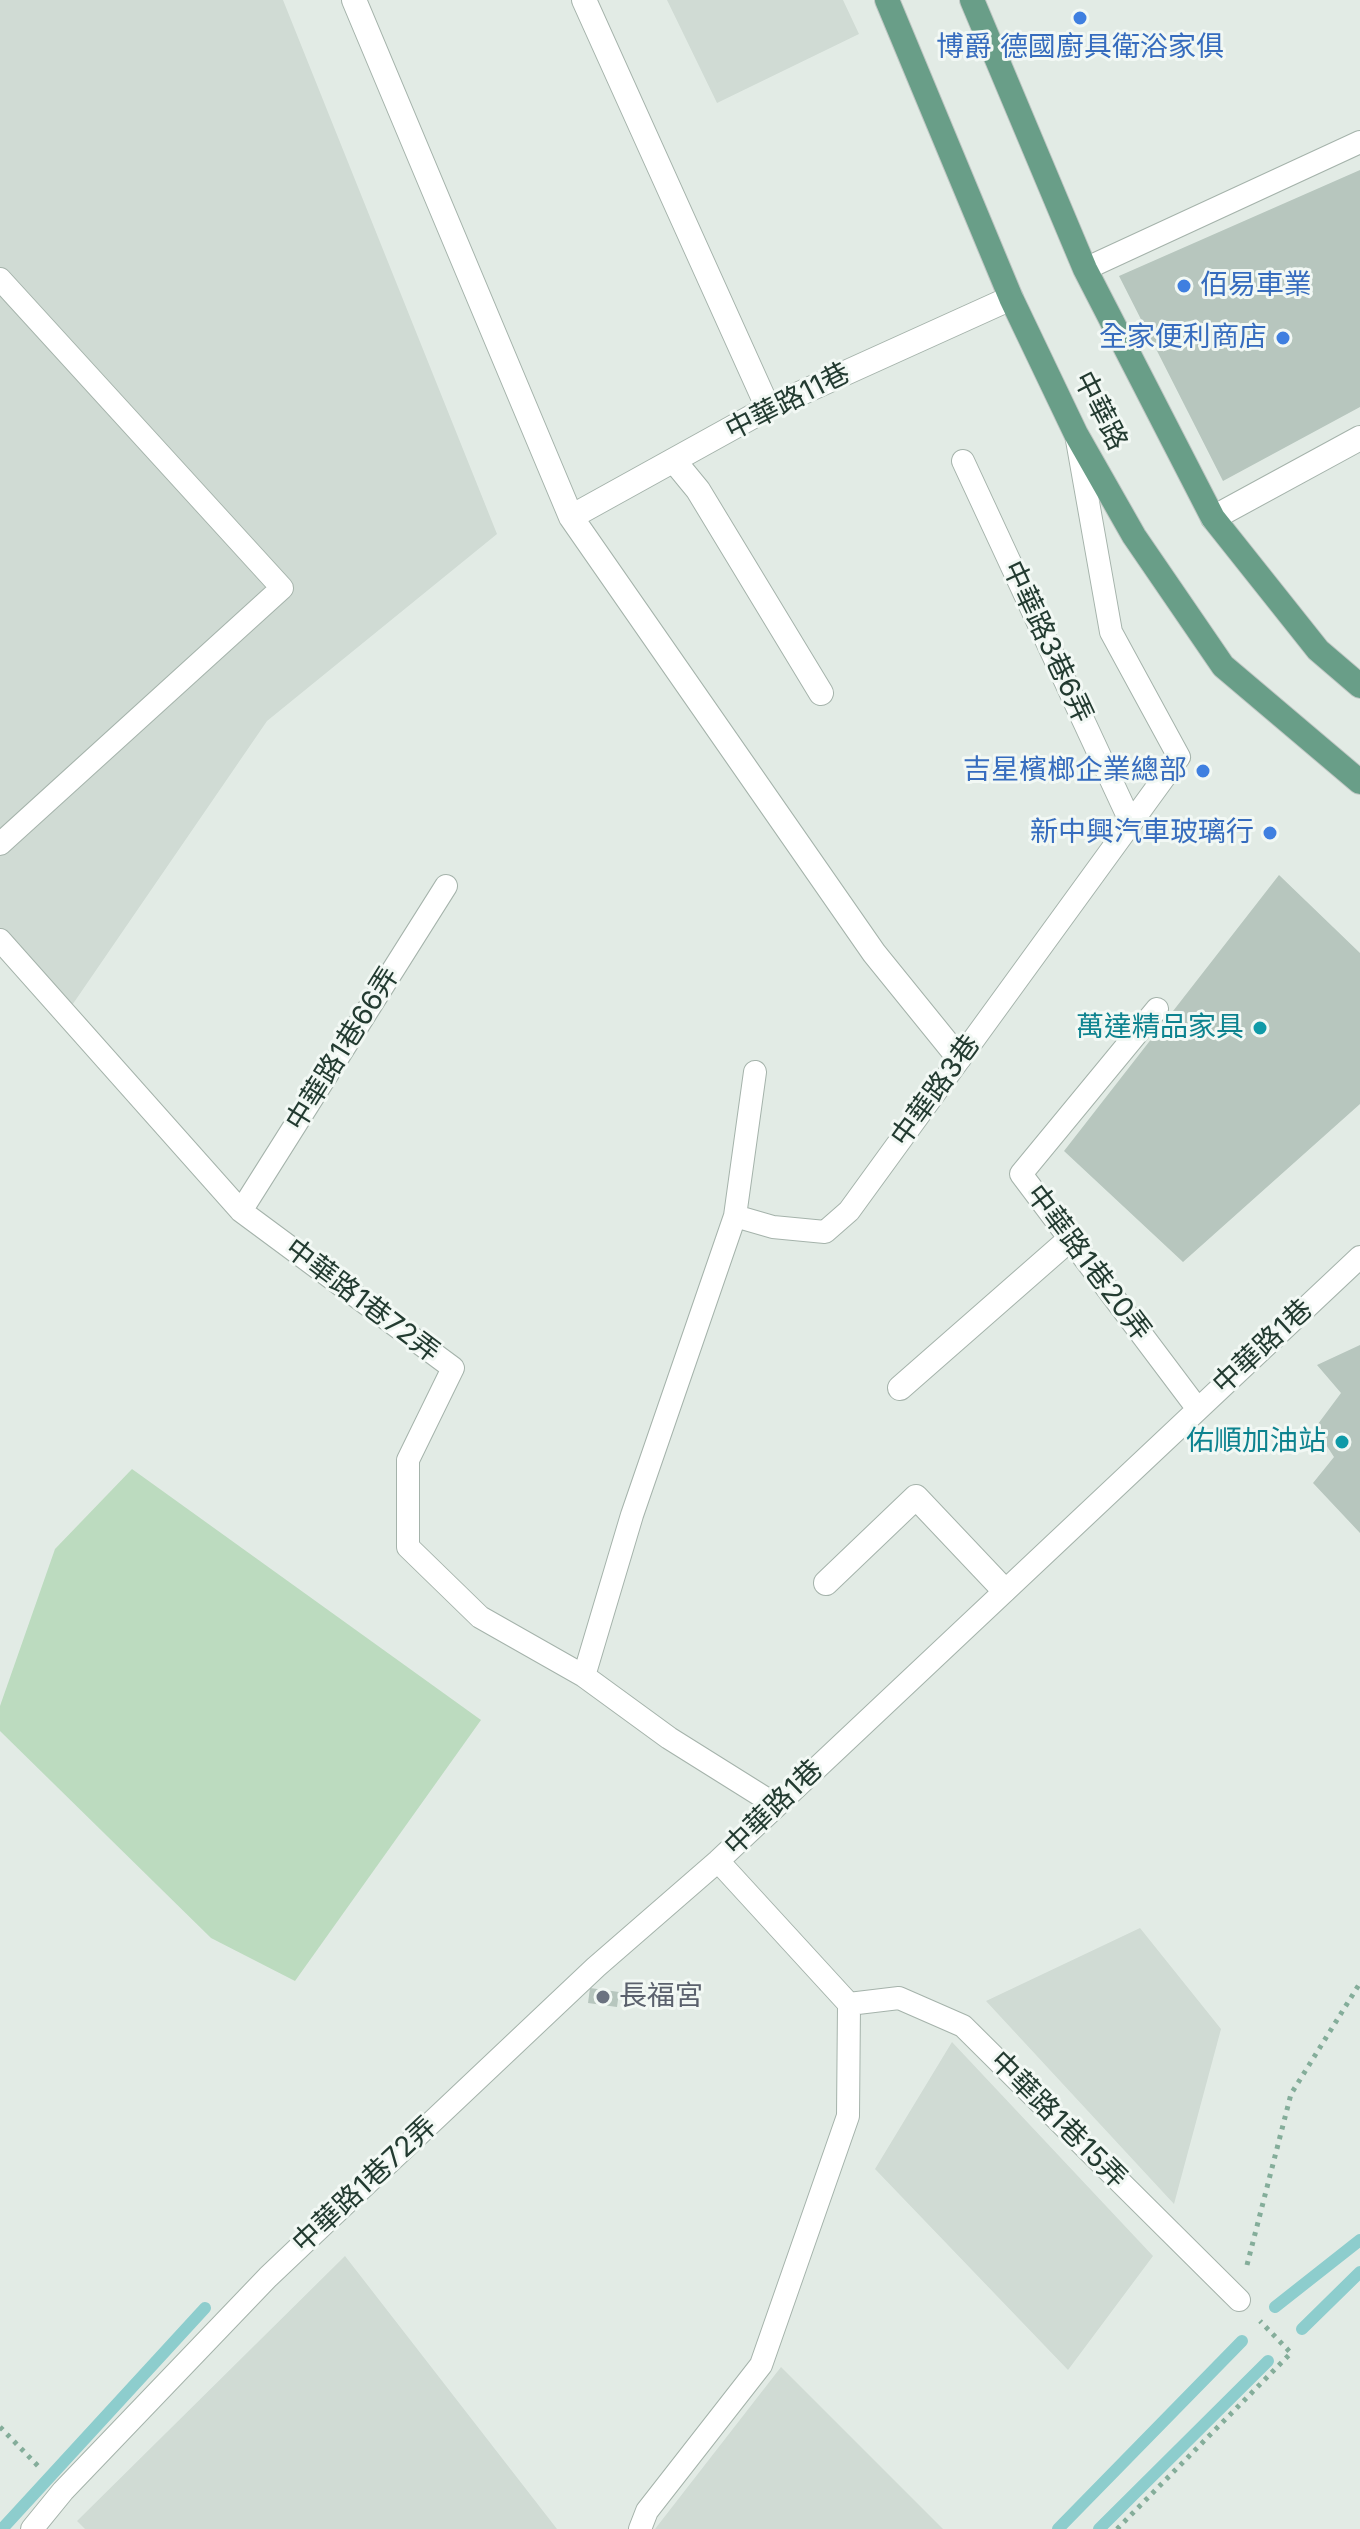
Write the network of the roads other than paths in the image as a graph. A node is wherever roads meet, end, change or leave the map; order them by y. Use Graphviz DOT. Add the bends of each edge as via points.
graph roads {
  1 [pos="354,0"];
  2 [pos="584,0"];
  3 [pos="887,0"];
  4 [pos="972,0"];
  5 [pos="1360,142"];
  6 [pos="1085,269"];
  7 [pos="0,279"];
  8 [pos="1011,298"];
  9 [pos="768,408"];
  10 [pos="1076,434"];
  11 [pos="1360,438"];
  12 [pos="963,461"];
  13 [pos="675,462"];
  14 [pos="571,517"];
  15 [pos="1213,518"];
  16 [pos="1360,686"];
  17 [pos="821,693"];
  18 [pos="1360,782"];
  19 [pos="1131,823"];
  20 [pos="0,844"];
  21 [pos="446,886"];
  22 [pos="0,940"];
  23 [pos="1157,1009"];
  24 [pos="959,1058"];
  25 [pos="755,1072"];
  26 [pos="241,1211"];
  27 [pos="735,1216"];
  28 [pos="1070,1239"];
  29 [pos="1360,1257"];
  30 [pos="900,1388"];
  31 [pos="1197,1408"];
  32 [pos="826,1583"];
  33 [pos="1004,1590"];
  34 [pos="584,1676"];
  35 [pos="776,1805"];
  36 [pos="718,1861"];
  37 [pos="849,2004"];
  38 [pos="1239,2300"];
  39 [pos="32,2529"];
  40 [pos="640,2529"];
  1 -- 14 [label="street"];
  2 -- 9 [label="street"];
  3 -- 8 [label="main road, 中華路"];
  4 -- 6 [label="main road, 中華路"];
  5 -- 6 [label="lane"];
  6 -- 15 [label="main road, 中華路"];
  7 -- 20 [label="lane" via="282,588"];
  8 -- 9 [label="street, 中華路11巷"];
  8 -- 10 [label="main road, 中華路"];
  9 -- 13 [label="street, 中華路11巷"];
  10 -- 18 [label="main road, 中華路" via="1134,536 1223,666"];
  10 -- 19 [label="lane, 中華路3巷" via="1111,632 1179,757"];
  11 -- 15 [label="street"];
  12 -- 19 [label="lane, 中華路3巷6弄"];
  13 -- 14 [label="street, 中華路11巷"];
  13 -- 17 [label="street" via="698,490"];
  14 -- 24 [label="street" via="874,953"];
  15 -- 16 [label="main road, 中華路" via="1318,650"];
  19 -- 24 [label="lane, 中華路3巷"];
  21 -- 26 [label="lane, 中華路1巷66弄"];
  22 -- 26 [label="lane, 中華路1巷72弄"];
  23 -- 28 [label="lane, 中華路1巷20弄" via="1021,1174"];
  24 -- 27 [label="lane, 中華路3巷" via="849,1211 825,1232 773,1227"];
  25 -- 27 [label="lane"];
  26 -- 34 [label="lane, 中華路1巷72弄" via="453,1368 408,1460 408,1547 480,1617"];
  27 -- 34 [label="lane" via="632,1515"];
  28 -- 30 [label="street"];
  28 -- 31 [label="lane, 中華路1巷20弄"];
  29 -- 31 [label="lane, 中華路1巷"];
  31 -- 33 [label="lane, 中華路1巷"];
  32 -- 33 [label="street" via="916,1497"];
  33 -- 35 [label="lane, 中華路1巷"];
  34 -- 35 [label="lane, 中華路1巷72弄" via="669,1738"];
  35 -- 36 [label="lane, 中華路1巷"];
  36 -- 37 [label="lane, 中華路1巷"];
  36 -- 39 [label="lane, 中華路1巷72弄" via="596,1967 268,2277"];
  37 -- 38 [label="lane, 中華路1巷15弄" via="899,1998 963,2026"];
  37 -- 40 [label="lane" via="848,2116 761,2365 647,2511"];
}
